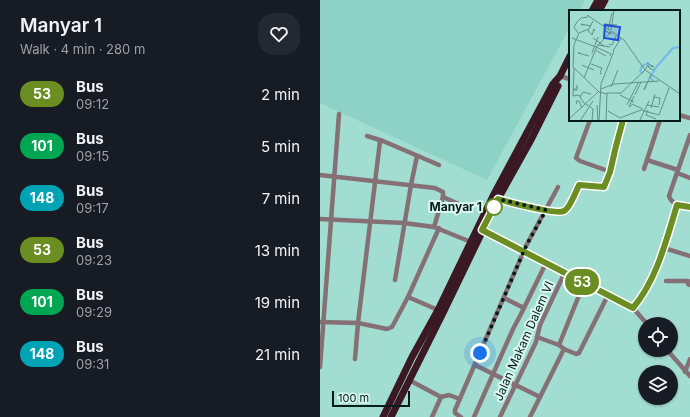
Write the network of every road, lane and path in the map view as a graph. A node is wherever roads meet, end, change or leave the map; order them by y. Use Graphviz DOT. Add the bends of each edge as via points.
graph roads {
  1 [pos="598,0"];
  2 [pos="605,0"];
  3 [pos="593,10"];
  4 [pos="600,10"];
  5 [pos="569,58"];
  6 [pos="569,68"];
  7 [pos="567,78"];
  8 [pos="339,114"];
  9 [pos="680,115"];
  10 [pos="690,118"];
  11 [pos="590,121"];
  12 [pos="623,121"];
  13 [pos="660,121"];
  14 [pos="690,134"];
  15 [pos="367,136"];
  16 [pos="380,141"];
  17 [pos="417,156"];
  18 [pos="647,160"];
  19 [pos="439,165"];
  20 [pos="644,169"];
  21 [pos="610,172"];
  22 [pos="677,172"];
  23 [pos="320,175"];
  24 [pos="334,176"];
  25 [pos="690,178"];
  26 [pos="375,181"];
  27 [pos="410,185"];
  28 [pos="558,187"];
  29 [pos="443,197"];
  30 [pos="498,199"];
  31 [pos="677,205"];
  32 [pos="690,207"];
  33 [pos="470,209"];
  34 [pos="546,210"];
  35 [pos="320,219"];
  36 [pos="331,220"];
  37 [pos="370,222"];
  38 [pos="404,223"];
  39 [pos="434,227"];
  40 [pos="439,228"];
  41 [pos="482,230"];
  42 [pos="471,242"];
  43 [pos="664,248"];
  44 [pos="524,251"];
  45 [pos="690,256"];
  46 [pos="546,263"];
  47 [pos="565,272"];
  48 [pos="395,280"];
  49 [pos="689,281"];
  50 [pos="666,282"];
  51 [pos="584,283"];
  52 [pos="608,295"];
  53 [pos="408,297"];
  54 [pos="504,298"];
  55 [pos="524,308"];
  56 [pos="633,308"];
  57 [pos="438,310"];
  58 [pos="641,317"];
  59 [pos="322,322"];
  60 [pos="358,323"];
  61 [pos="537,337"];
  62 [pos="559,345"];
  63 [pos="564,349"];
  64 [pos="673,357"];
  65 [pos="355,359"];
  66 [pos="690,359"];
  67 [pos="475,365"];
  68 [pos="320,367"];
  69 [pos="685,372"];
  70 [pos="493,375"];
  71 [pos="690,376"];
  72 [pos="409,380"];
  73 [pos="516,386"];
  74 [pos="441,397"];
  75 [pos="540,397"];
  76 [pos="460,399"];
  77 [pos="383,417"];
  78 [pos="391,417"];
  79 [pos="432,417"];
  80 [pos="462,417"];
  81 [pos="474,417"];
  82 [pos="500,417"];
  83 [pos="530,417"];
  1 -- 3 [label="highway"];
  2 -- 4 [label="highway"];
  5 -- 42 [label="highway" via="493,196"];
  6 -- 7 [label="highway"];
  7 -- 30 [label="highway"];
  8 -- 24 [label="street"];
  9 -- 10 [label="street"];
  11 -- 21 [label="street" via="576,158"];
  12 -- 21 [label="street"];
  13 -- 18 [label="street"];
  14 -- 22 [label="street"];
  15 -- 16 [label="street"];
  16 -- 17 [label="street"];
  16 -- 26 [label="street"];
  17 -- 19 [label="street"];
  17 -- 27 [label="street"];
  18 -- 20 [label="street"];
  18 -- 22 [label="street"];
  21 -- 34 [label="street" via="604,187 579,185 564,212"];
  22 -- 25 [label="street"];
  22 -- 31 [label="street" via="669,196"];
  23 -- 24 [label="street"];
  24 -- 26 [label="street"];
  24 -- 36 [label="street"];
  26 -- 27 [label="street"];
  26 -- 37 [label="street"];
  27 -- 29 [label="street" via="441,190"];
  27 -- 38 [label="street"];
  28 -- 34 [label="street"];
  29 -- 33 [label="street"];
  29 -- 39 [label="street"];
  30 -- 34 [label="street"];
  30 -- 41 [label="highway"];
  31 -- 32 [label="street"];
  31 -- 43 [label="street"];
  34 -- 44 [label="street"];
  35 -- 36 [label="street"];
  36 -- 37 [label="street"];
  36 -- 59 [label="street"];
  37 -- 38 [label="street"];
  37 -- 60 [label="street"];
  38 -- 39 [label="street"];
  38 -- 48 [label="street"];
  39 -- 40 [label="street"];
  40 -- 42 [label="street"];
  40 -- 53 [label="street"];
  41 -- 44 [label="street"];
  41 -- 72 [label="highway"];
  42 -- 57 [label="highway"];
  43 -- 45 [label="street"];
  43 -- 56 [label="street" via="646,291"];
  44 -- 46 [label="street"];
  44 -- 54 [label="street"];
  46 -- 47 [label="street"];
  46 -- 55 [label="street"];
  47 -- 51 [label="street"];
  47 -- 61 [label="street, Jalan Makam Dalem VI"];
  49 -- 50 [label="street"];
  51 -- 52 [label="street"];
  51 -- 62 [label="street"];
  52 -- 56 [label="street"];
  52 -- 63 [label="street" via="579,353"];
  53 -- 57 [label="street"];
  53 -- 60 [label="street" via="392,327 387,329"];
  54 -- 55 [label="street"];
  54 -- 67 [label="street"];
  55 -- 70 [label="street"];
  56 -- 58 [label="street"];
  57 -- 77 [label="highway"];
  59 -- 60 [label="street"];
  59 -- 68 [label="street"];
  60 -- 65 [label="street"];
  61 -- 62 [label="street"];
  61 -- 73 [label="street, Jalan Makam Dalem VI"];
  62 -- 63 [label="street"];
  63 -- 75 [label="street"];
  64 -- 69 [label="street"];
  66 -- 69 [label="street"];
  67 -- 70 [label="street"];
  67 -- 76 [label="street"];
  69 -- 71 [label="street"];
  70 -- 73 [label="street"];
  70 -- 81 [label="street"];
  72 -- 74 [label="street"];
  72 -- 78 [label="highway"];
  73 -- 75 [label="street"];
  73 -- 82 [label="street, Jalan Makam Dalem VI"];
  74 -- 76 [label="street" via="449,394"];
  74 -- 79 [label="street"];
  75 -- 83 [label="street"];
  76 -- 80 [label="street" via="455,412"];
}
